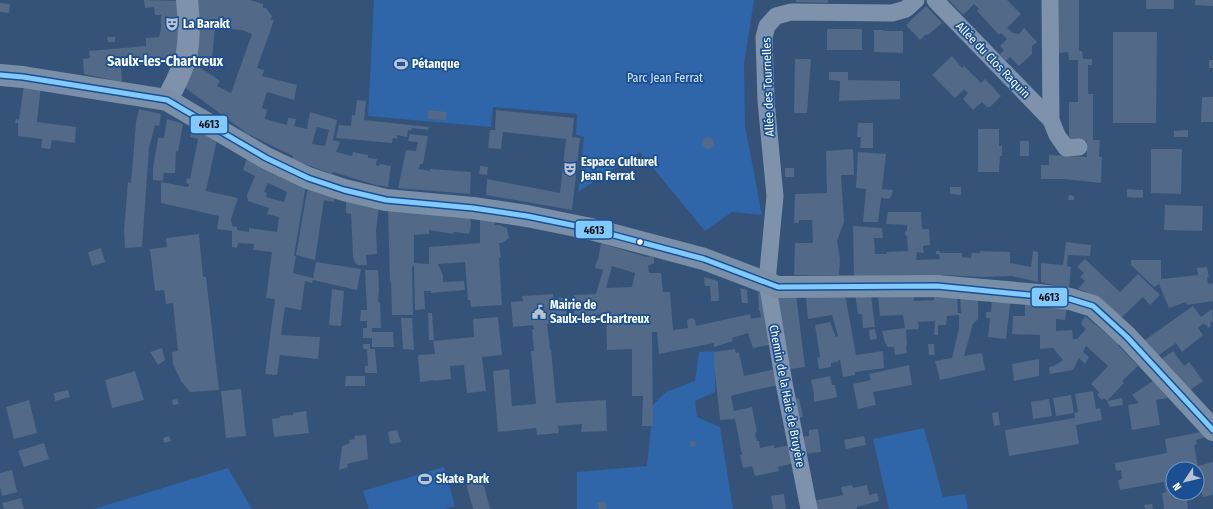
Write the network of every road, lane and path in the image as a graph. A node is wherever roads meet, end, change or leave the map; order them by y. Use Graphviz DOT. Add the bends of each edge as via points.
graph roads {
  1 [pos="187,0"];
  2 [pos="916,0"];
  3 [pos="935,0"];
  4 [pos="1050,0"];
  5 [pos="0,75"];
  6 [pos="167,100"];
  7 [pos="1051,120"];
  8 [pos="1079,147"];
  9 [pos="767,282"];
  10 [pos="1213,430"];
  11 [pos="809,509"];
  1 -- 6 [label="street" via="189,32 186,57"];
  2 -- 9 [label="street, Allée des Tournelles" via="906,9 892,13 791,12 776,16 767,26 764,37 766,101 775,196"];
  3 -- 7 [label="street, Allée du Clos Raquin"];
  4 -- 7 [label="street, Allée du Clos Raquin"];
  5 -- 6 [label="main road"];
  6 -- 9 [label="main road" via="266,158 308,178 344,190 386,200 473,208 590,229 704,259"];
  7 -- 8 [label="street, Allée du Clos Raquin" via="1066,148"];
  9 -- 10 [label="main road" via="778,287 937,286 1039,295 1070,299 1093,306 1127,336"];
  9 -- 11 [label="street, Chemin de la Haie de Bruyère"];
}
